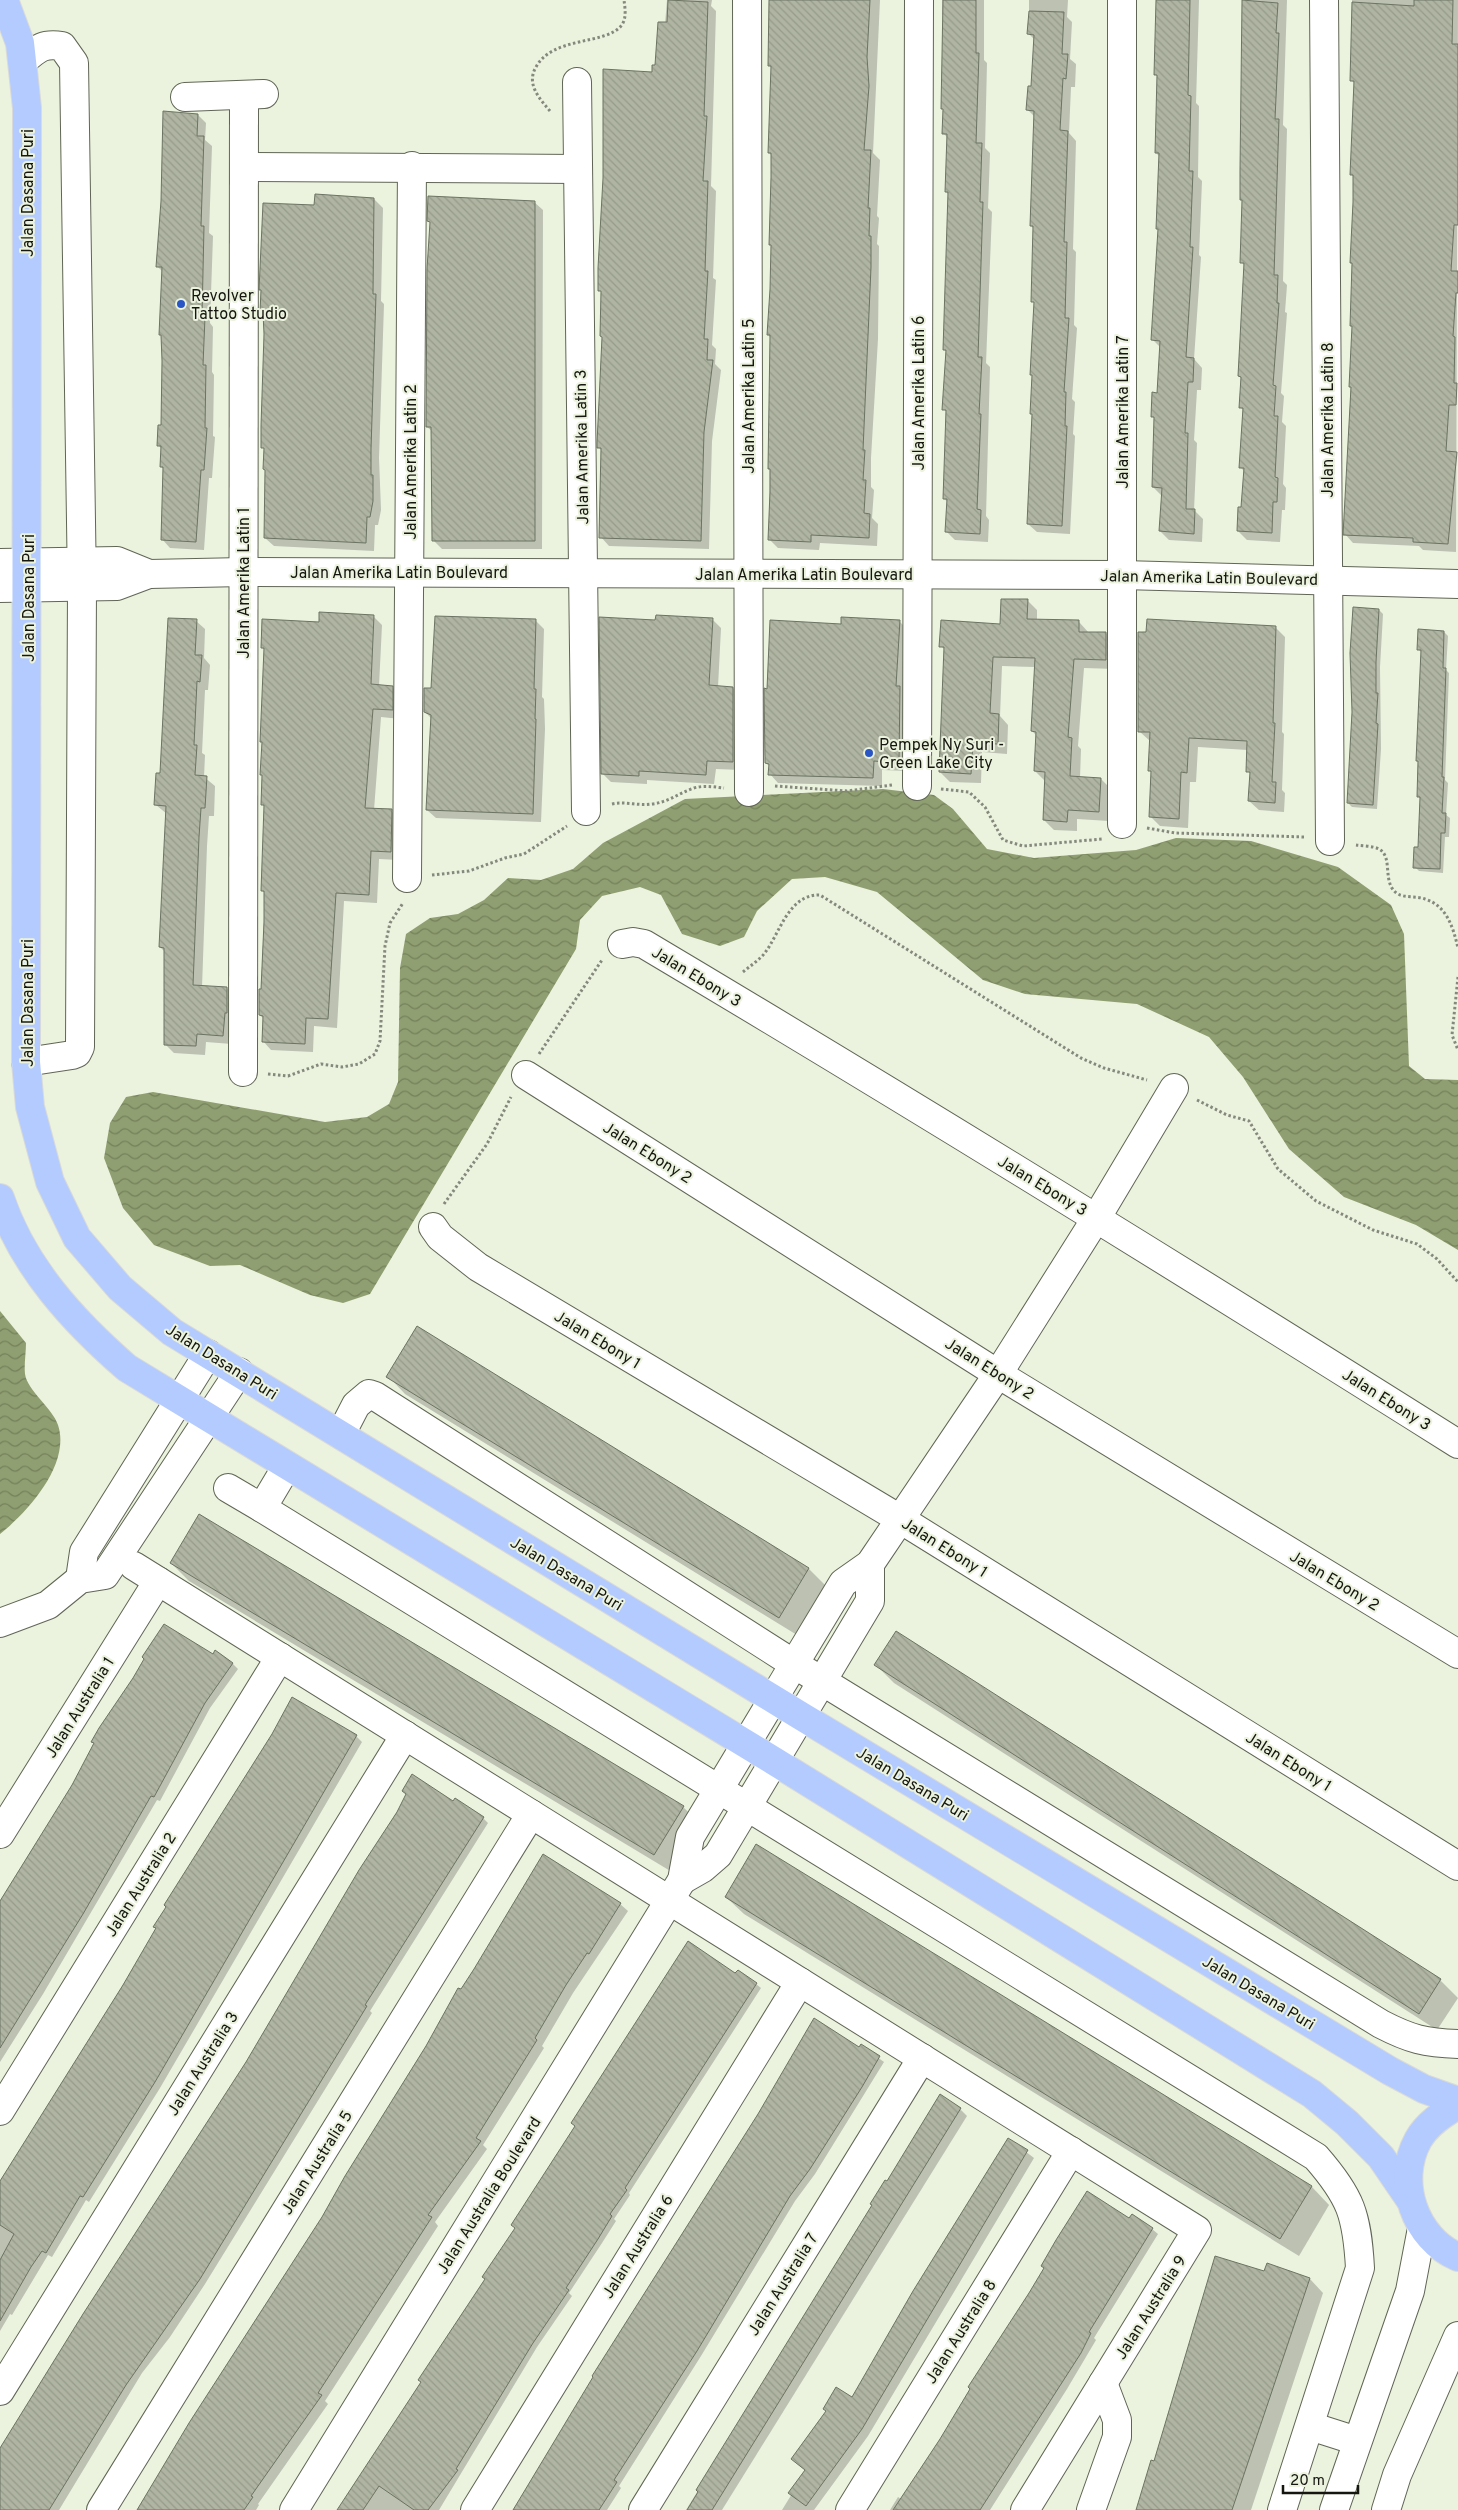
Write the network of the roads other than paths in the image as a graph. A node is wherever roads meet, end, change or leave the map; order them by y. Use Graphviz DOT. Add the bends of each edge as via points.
graph roads {
  1 [pos="4,0"];
  2 [pos="747,0"];
  3 [pos="918,0"];
  4 [pos="1122,0"];
  5 [pos="1324,0"];
  6 [pos="23,61"];
  7 [pos="577,82"];
  8 [pos="185,97"];
  9 [pos="412,166"];
  10 [pos="244,167"];
  11 [pos="578,169"];
  12 [pos="0,563"];
  13 [pos="243,572"];
  14 [pos="409,572"];
  15 [pos="583,573"];
  16 [pos="82,574"];
  17 [pos="917,574"];
  18 [pos="28,575"];
  19 [pos="748,575"];
  20 [pos="1122,575"];
  21 [pos="1328,579"];
  22 [pos="1458,584"];
  23 [pos="0,588"];
  24 [pos="917,786"];
  25 [pos="748,792"];
  26 [pos="586,811"];
  27 [pos="1122,824"];
  28 [pos="1330,841"];
  29 [pos="407,878"];
  30 [pos="622,944"];
  31 [pos="26,1062"];
  32 [pos="243,1072"];
  33 [pos="526,1076"];
  34 [pos="1174,1088"];
  35 [pos="0,1198"];
  36 [pos="1097,1217"];
  37 [pos="434,1227"];
  38 [pos="208,1354"];
  39 [pos="239,1372"];
  40 [pos="998,1374"];
  41 [pos="178,1399"];
  42 [pos="208,1418"];
  43 [pos="341,1434"];
  44 [pos="1458,1444"];
  45 [pos="287,1466"];
  46 [pos="228,1488"];
  47 [pos="262,1508"];
  48 [pos="900,1519"];
  49 [pos="870,1564"];
  50 [pos="134,1566"];
  51 [pos="80,1579"];
  52 [pos="158,1581"];
  53 [pos="0,1623"];
  54 [pos="1458,1654"];
  55 [pos="280,1657"];
  56 [pos="794,1664"];
  57 [pos="822,1680"];
  58 [pos="773,1699"];
  59 [pos="801,1716"];
  60 [pos="405,1735"];
  61 [pos="746,1744"];
  62 [pos="774,1761"];
  63 [pos="718,1790"];
  64 [pos="746,1807"];
  65 [pos="530,1814"];
  66 [pos="0,1834"];
  67 [pos="1458,1866"];
  68 [pos="676,1890"];
  69 [pos="800,1982"];
  70 [pos="1458,2044"];
  71 [pos="922,2058"];
  72 [pos="1458,2101"];
  73 [pos="1458,2105"];
  74 [pos="0,2111"];
  75 [pos="1071,2151"];
  76 [pos="1410,2198"];
  77 [pos="1422,2228"];
  78 [pos="1458,2257"];
  79 [pos="1458,2336"];
  80 [pos="1103,2383"];
  81 [pos="0,2392"];
  82 [pos="1310,2426"];
  83 [pos="1358,2441"];
  84 [pos="101,2510"];
  85 [pos="294,2510"];
  86 [pos="474,2510"];
  87 [pos="643,2510"];
  88 [pos="850,2510"];
  89 [pos="1025,2510"];
  90 [pos="1091,2510"];
  91 [pos="1282,2510"];
  92 [pos="1334,2510"];
  93 [pos="1386,2510"];
  1 -- 6 [label="main road, Jalan Dasana Puri"];
  2 -- 19 [label="street, Jalan Amerika Latin 5"];
  3 -- 17 [label="street, Jalan Amerika Latin 6"];
  4 -- 20 [label="street, Jalan Amerika Latin 7"];
  5 -- 21 [label="street, Jalan Amerika Latin 8"];
  6 -- 16 [label="street" via="38,48 49,44 62,46 74,63"];
  6 -- 18 [label="main road, Jalan Dasana Puri" via="27,108"];
  7 -- 11 [label="street, Jalan Amerika Latin 3"];
  8 -- 10 [label="street, Jalan Amerika Latin 1" via="254,95"];
  9 -- 10 [label="street"];
  9 -- 11 [label="street"];
  9 -- 14 [label="street, Jalan Amerika Latin 2"];
  10 -- 13 [label="street, Jalan Amerika Latin 1"];
  11 -- 15 [label="street, Jalan Amerika Latin 3"];
  12 -- 18 [label="street"];
  13 -- 14 [label="street, Jalan Amerika Latin Boulevard"];
  13 -- 16 [label="street, Jalan Amerika Latin Boulevard" via="150,574 117,586"];
  13 -- 32 [label="street, Jalan Amerika Latin 1"];
  14 -- 15 [label="street, Jalan Amerika Latin Boulevard"];
  14 -- 29 [label="street, Jalan Amerika Latin 2"];
  15 -- 19 [label="street, Jalan Amerika Latin Boulevard"];
  15 -- 26 [label="street, Jalan Amerika Latin 3"];
  16 -- 18 [label="street, Jalan Amerika Latin Boulevard"];
  16 -- 31 [label="street" via="80,1047 72,1056"];
  17 -- 19 [label="street, Jalan Amerika Latin Boulevard"];
  17 -- 20 [label="street, Jalan Amerika Latin Boulevard"];
  17 -- 24 [label="street, Jalan Amerika Latin 6"];
  18 -- 23 [label="street"];
  18 -- 31 [label="main road, Jalan Dasana Puri"];
  19 -- 25 [label="street, Jalan Amerika Latin 5"];
  20 -- 21 [label="street, Jalan Amerika Latin Boulevard"];
  20 -- 27 [label="street, Jalan Amerika Latin 7"];
  21 -- 22 [label="street, Jalan Amerika Latin Boulevard"];
  21 -- 28 [label="street, Jalan Amerika Latin 8"];
  30 -- 36 [label="street, Jalan Ebony 3" via="644,944"];
  31 -- 38 [label="main road, Jalan Dasana Puri" via="30,1107 50,1182 77,1238 120,1288 172,1332"];
  33 -- 40 [label="street, Jalan Ebony 2"];
  34 -- 36 [label="street"];
  35 -- 41 [label="main road" via="5,1214 40,1276 88,1334 127,1368"];
  36 -- 40 [label="street"];
  36 -- 44 [label="street, Jalan Ebony 3"];
  37 -- 48 [label="street, Jalan Ebony 1" via="440,1237 478,1267"];
  38 -- 39 [label="main road, Jalan Dasana Puri"];
  38 -- 41 [label="street"];
  39 -- 42 [label="street"];
  39 -- 43 [label="main road, Jalan Dasana Puri"];
  40 -- 48 [label="street"];
  40 -- 54 [label="street, Jalan Ebony 2"];
  41 -- 42 [label="main road"];
  41 -- 51 [label="street" via="84,1552"];
  42 -- 45 [label="main road"];
  42 -- 51 [label="street" via="105,1575"];
  43 -- 56 [label="street" via="356,1405 369,1394 375,1396"];
  43 -- 58 [label="main road, Jalan Dasana Puri"];
  45 -- 47 [label="street"];
  45 -- 61 [label="main road"];
  46 -- 47 [label="street"];
  47 -- 63 [label="street"];
  48 -- 49 [label="street"];
  48 -- 67 [label="street, Jalan Ebony 1"];
  49 -- 56 [label="street" via="843,1583"];
  49 -- 57 [label="street" via="870,1601"];
  50 -- 52 [label="street"];
  51 -- 53 [label="street" via="48,1605"];
  52 -- 55 [label="street"];
  52 -- 66 [label="street, Jalan Australia 1"];
  55 -- 60 [label="street"];
  55 -- 74 [label="street, Jalan Australia 2"];
  56 -- 57 [label="street"];
  56 -- 58 [label="street"];
  57 -- 59 [label="street"];
  57 -- 70 [label="street" via="1381,2024 1408,2038"];
  58 -- 59 [label="main road, Jalan Dasana Puri"];
  58 -- 61 [label="street"];
  59 -- 62 [label="street"];
  59 -- 72 [label="main road, Jalan Dasana Puri" via="1390,2071 1424,2089"];
  60 -- 65 [label="street"];
  60 -- 81 [label="street, Jalan Australia 3"];
  61 -- 62 [label="main road"];
  61 -- 63 [label="street"];
  62 -- 64 [label="street"];
  62 -- 76 [label="main road" via="1312,2094 1348,2123 1381,2157"];
  63 -- 64 [label="street"];
  63 -- 68 [label="street" via="690,1837"];
  64 -- 68 [label="street" via="718,1854"];
  64 -- 82 [label="street" via="1316,2157 1339,2184 1351,2208 1358,2235 1360,2268"];
  65 -- 68 [label="street"];
  65 -- 84 [label="street, Jalan Australia 5"];
  68 -- 69 [label="street"];
  68 -- 85 [label="street, Jalan Australia Boulevard"];
  69 -- 71 [label="street"];
  69 -- 86 [label="street, Jalan Australia 6"];
  71 -- 75 [label="street"];
  71 -- 87 [label="street, Jalan Australia 7"];
  73 -- 76 [label="main road" via="1437,2117 1418,2140 1409,2168"];
  75 -- 80 [label="street, Jalan Australia 9" via="1197,2230"];
  75 -- 88 [label="street, Jalan Australia 8"];
  76 -- 77 [label="main road"];
  77 -- 78 [label="main road" via="1445,2251"];
  77 -- 83 [label="street" via="1410,2291"];
  79 -- 93 [label="street" via="1397,2475"];
  80 -- 89 [label="street, Jalan Australia 9"];
  80 -- 90 [label="street" via="1117,2420 1117,2437"];
  82 -- 83 [label="street"];
  82 -- 91 [label="street"];
  83 -- 92 [label="street"];
}
